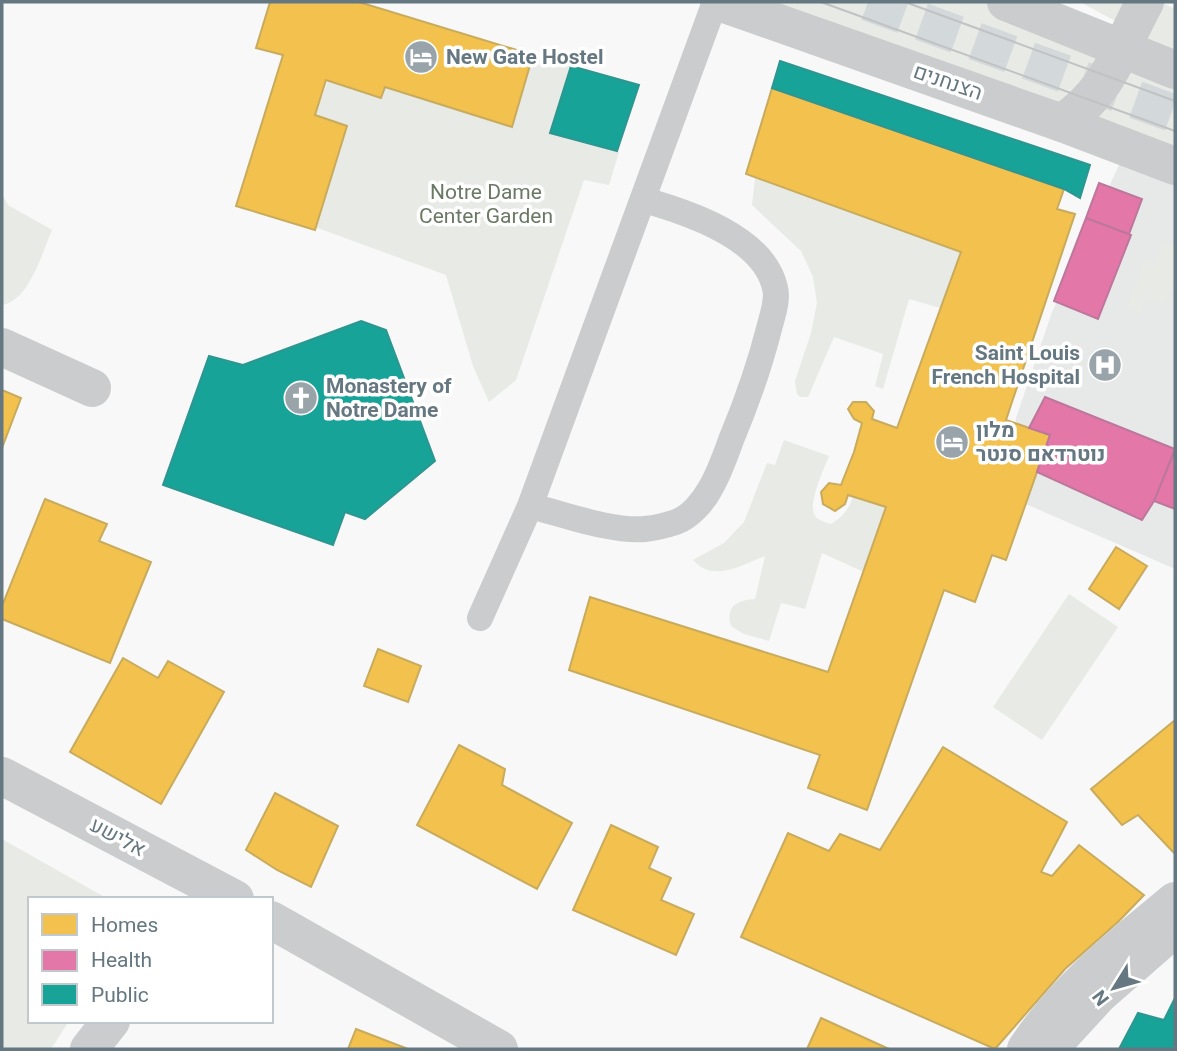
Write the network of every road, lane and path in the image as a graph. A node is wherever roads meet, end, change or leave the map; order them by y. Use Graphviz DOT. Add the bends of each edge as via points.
graph roads {
  1 [pos="717,2"];
  2 [pos="1006,2"];
  3 [pos="1145,2"];
  4 [pos="1123,49"];
  5 [pos="1175,70"];
  6 [pos="1062,123"];
  7 [pos="1175,166"];
  8 [pos="644,200"];
  9 [pos="2,347"];
  10 [pos="92,388"];
  11 [pos="530,506"];
  12 [pos="480,618"];
  13 [pos="2,776"];
  14 [pos="220,895"];
  15 [pos="1175,901"];
  16 [pos="273,921"];
  17 [pos="1175,936"];
  18 [pos="1133,953"];
  19 [pos="1175,967"];
  20 [pos="109,1023"];
  21 [pos="89,1049"];
  22 [pos="499,1049"];
  23 [pos="1026,1049"];
  24 [pos="1057,1049"];
  1 -- 6 [label="street, הצנחנים"];
  1 -- 8 [label="lane"];
  2 -- 4 [label="street"];
  3 -- 4 [label="street"];
  4 -- 5 [label="street"];
  4 -- 6 [label="street" via="1091,101"];
  6 -- 7 [label="street, הצנחנים"];
  8 -- 11 [label="lane"];
  8 -- 11 [label="lane" via="683,211 735,238 766,266 776,289 774,310 746,408 710,490 679,521 645,529 602,525"];
  9 -- 10 [label="street"];
  11 -- 12 [label="lane"];
  13 -- 14 [label="street, אלישע"];
  15 -- 18 [label="street"];
  16 -- 22 [label="street"];
  17 -- 18 [label="lane"];
  18 -- 19 [label="lane"];
  18 -- 23 [label="street" via="1060,1003"];
  18 -- 24 [label="lane" via="1103,999"];
  20 -- 21 [label="street"];
}
